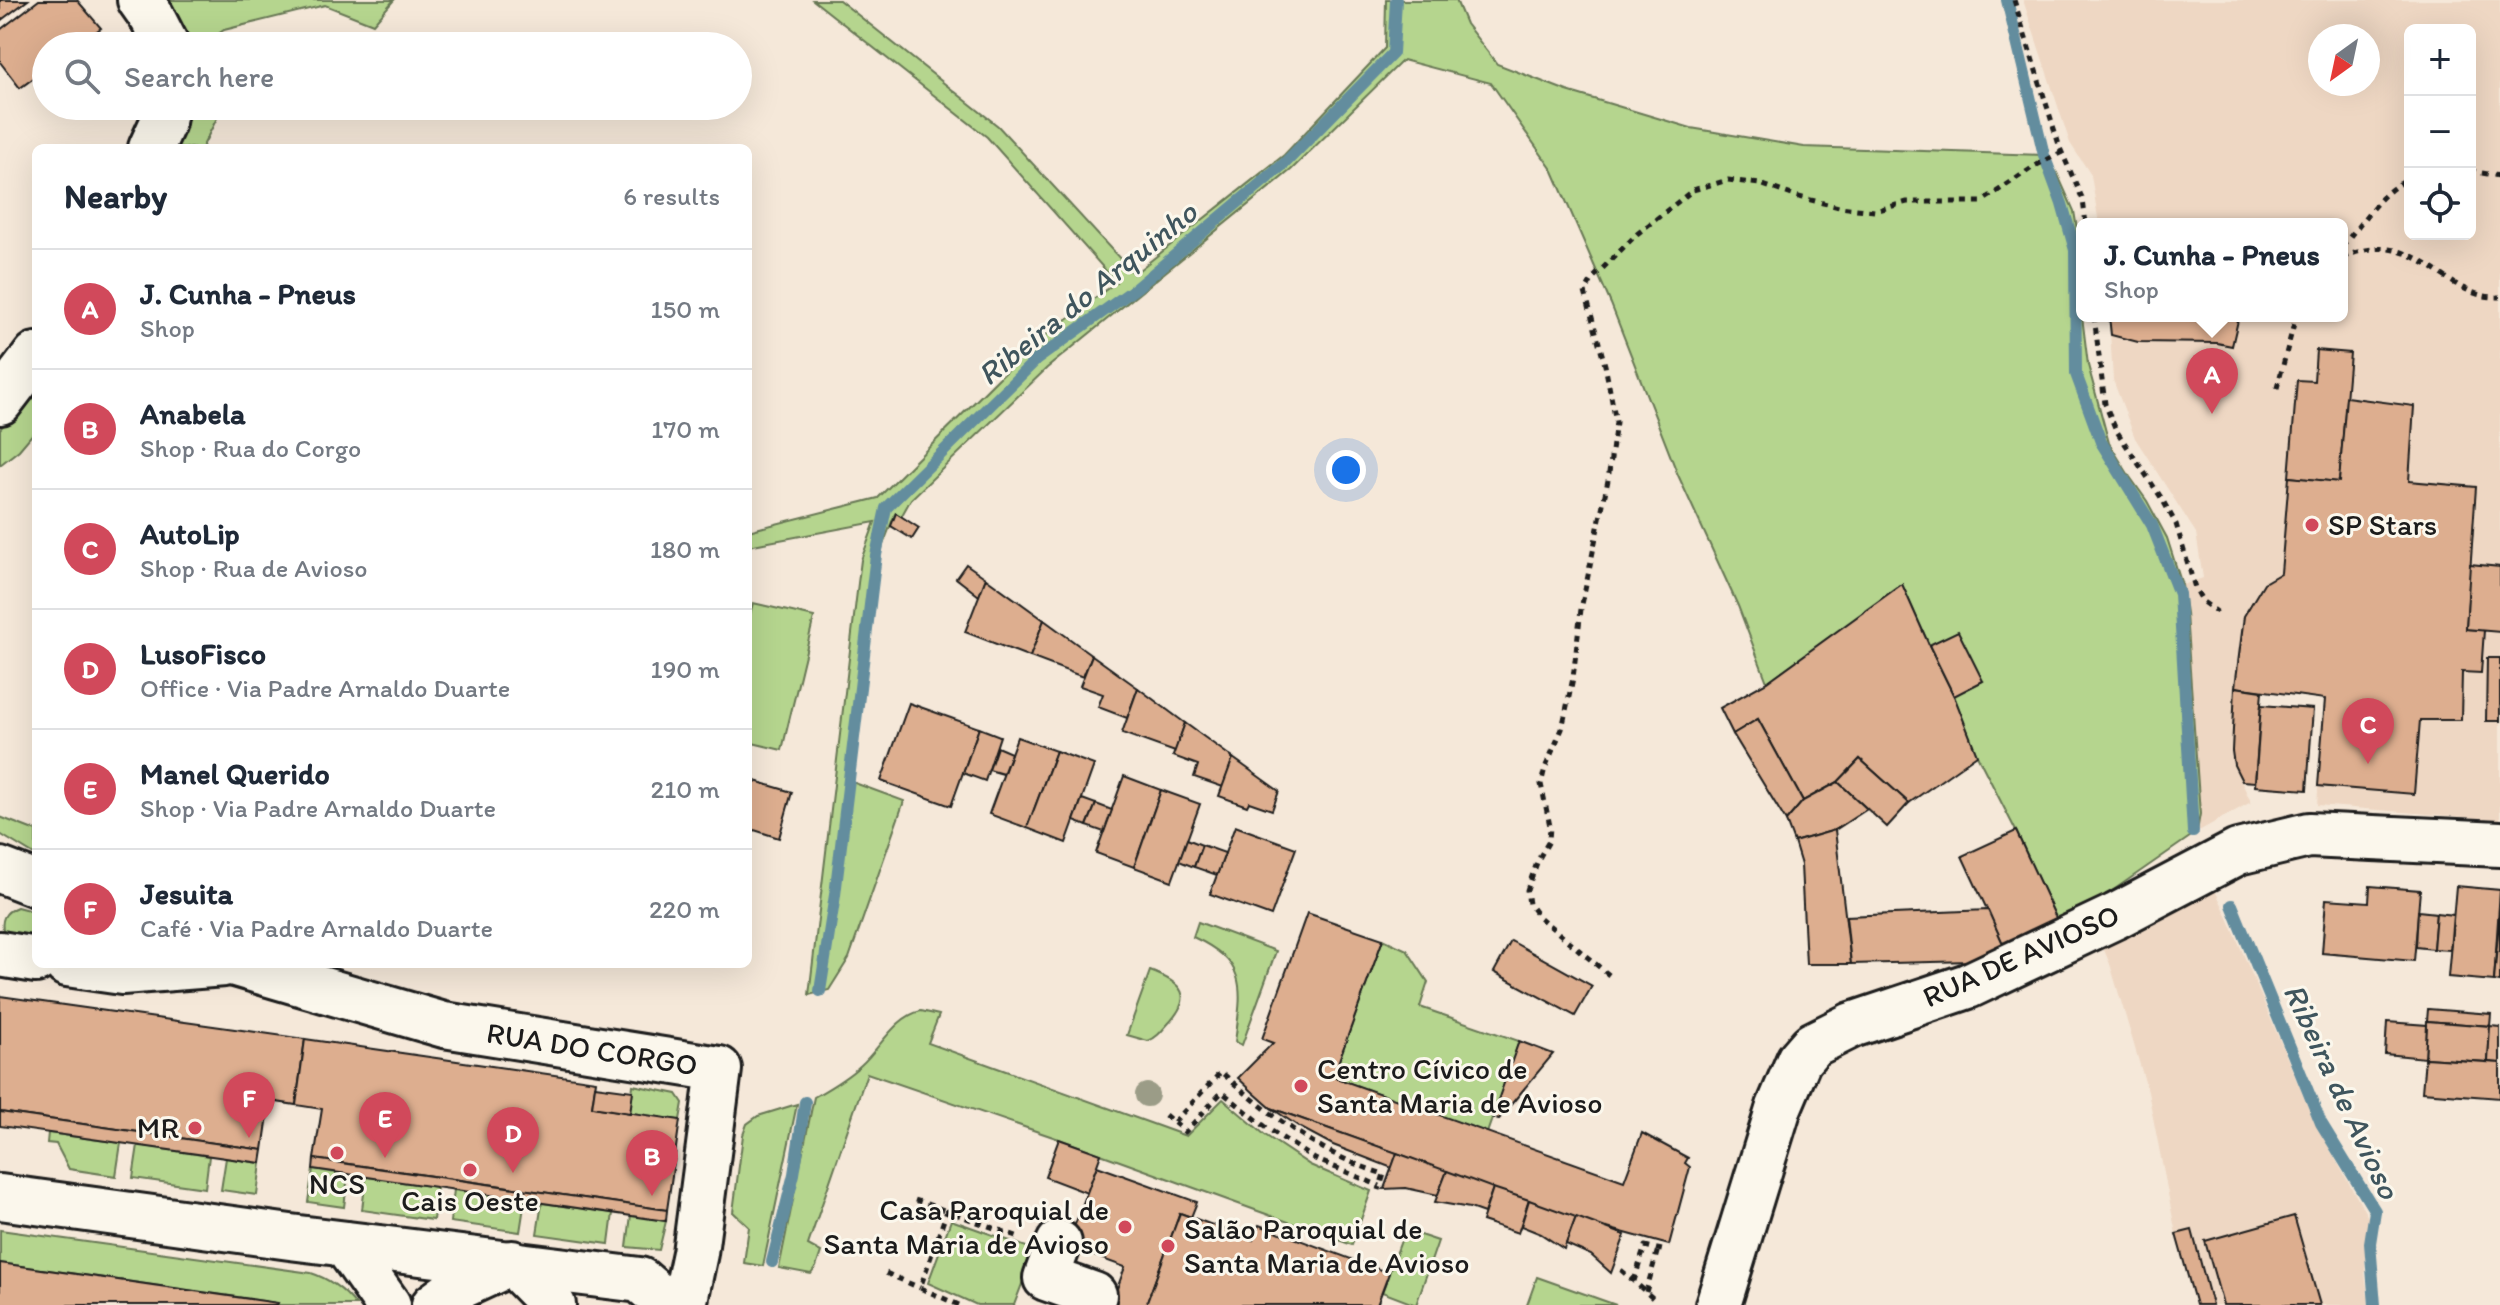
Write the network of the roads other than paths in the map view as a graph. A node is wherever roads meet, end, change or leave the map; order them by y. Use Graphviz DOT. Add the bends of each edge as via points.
graph roads {
  1 [pos="140,0"];
  2 [pos="160,32"];
  3 [pos="163,120"];
  4 [pos="153,144"];
  5 [pos="32,360"];
  6 [pos="0,402"];
  7 [pos="2500,844"];
  8 [pos="0,870"];
  9 [pos="32,882"];
  10 [pos="0,954"];
  11 [pos="32,959"];
  12 [pos="94,968"];
  13 [pos="173,968"];
  14 [pos="249,968"];
  15 [pos="0,1197"];
  16 [pos="1044,1242"];
  17 [pos="345,1244"];
  18 [pos="512,1263"];
  19 [pos="388,1305"];
  20 [pos="434,1305"];
  21 [pos="553,1305"];
  22 [pos="669,1305"];
  23 [pos="684,1305"];
  24 [pos="1090,1305"];
  25 [pos="1718,1305"];
  1 -- 2 [label="street"];
  3 -- 4 [label="street"];
  5 -- 6 [label="street"];
  7 -- 25 [label="street, RUA DE AVIOSO" via="2309,835 2251,848 1968,986 1852,1025 1812,1045 1799,1060 1779,1107"];
  8 -- 9 [label="street"];
  10 -- 11 [label="street"];
  12 -- 13 [label="street"];
  14 -- 23 [label="street, RUA DO CORGO" via="444,1025 719,1069"];
  15 -- 17 [label="street"];
  16 -- 24 [label="street" via="1046,1278 1094,1295"];
  17 -- 18 [label="street"];
  17 -- 19 [label="street"];
  18 -- 20 [label="street" via="457,1288"];
  18 -- 21 [label="street"];
  18 -- 22 [label="street" via="640,1280"];
}
